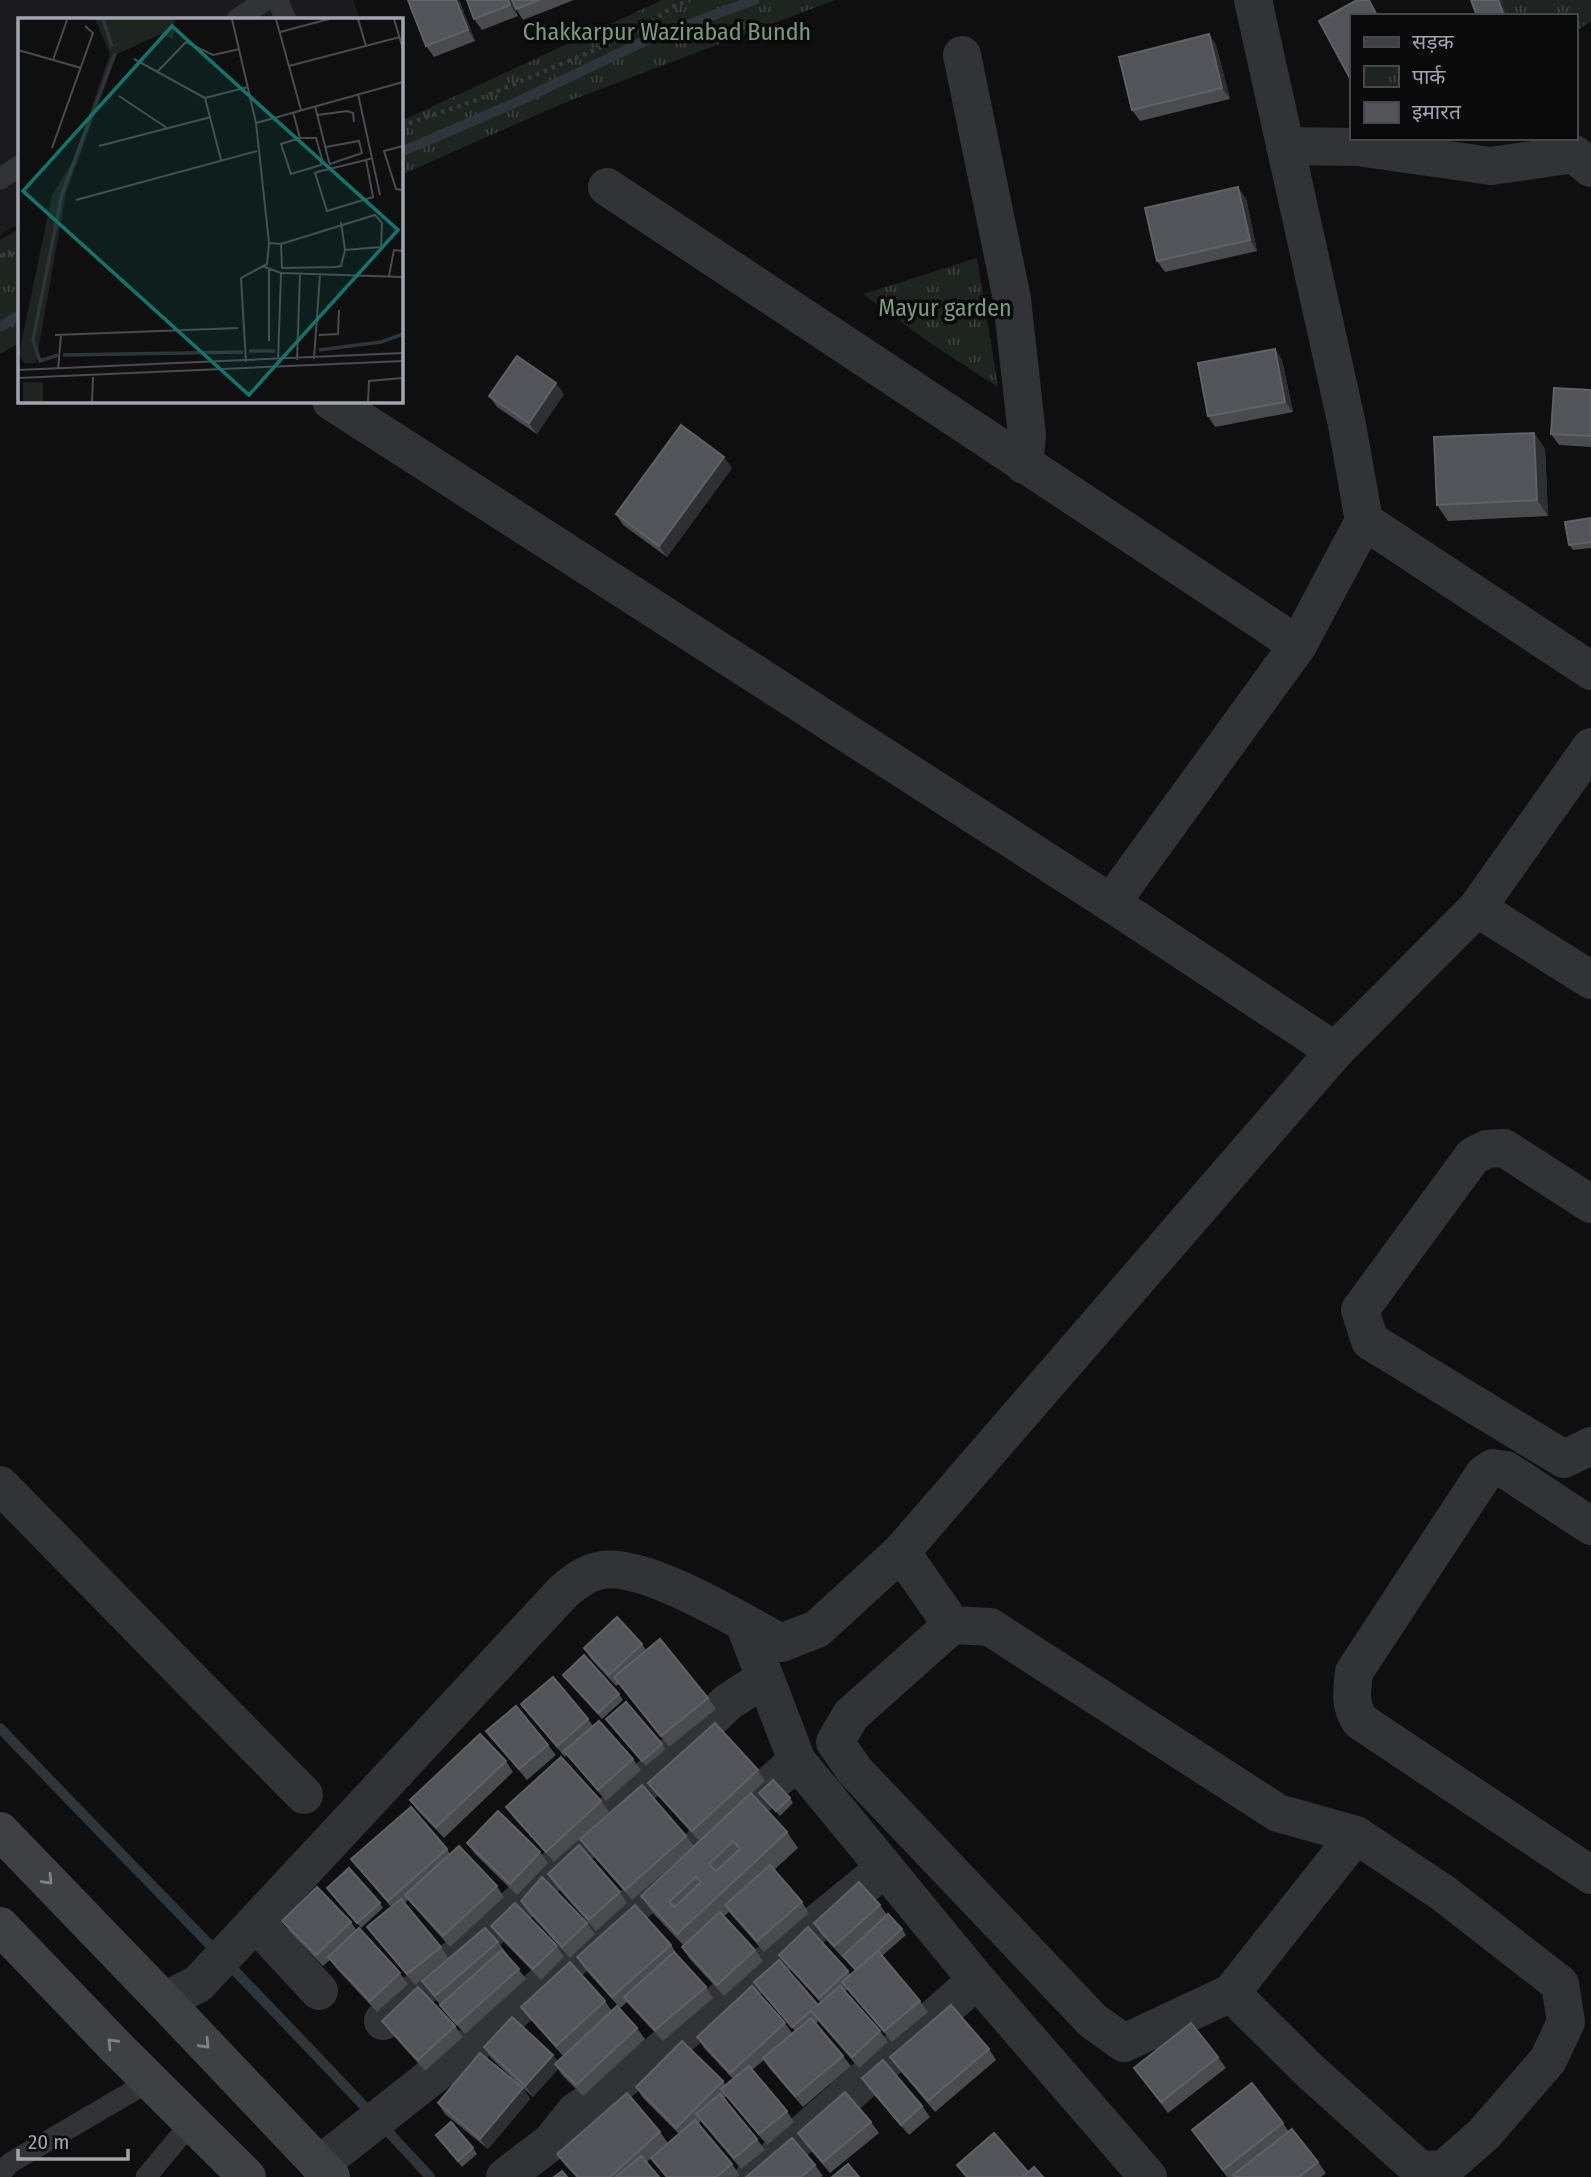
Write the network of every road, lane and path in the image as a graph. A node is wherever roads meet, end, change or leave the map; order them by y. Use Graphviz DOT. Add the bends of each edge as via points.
graph roads {
  1 [pos="265,0"];
  2 [pos="277,0"];
  3 [pos="690,0"];
  4 [pos="1253,0"];
  5 [pos="238,18"];
  6 [pos="286,18"];
  7 [pos="962,55"];
  8 [pos="402,127"];
  9 [pos="1285,146"];
  10 [pos="18,167"];
  11 [pos="1591,168"];
  12 [pos="0,179"];
  13 [pos="607,187"];
  14 [pos="18,252"];
  15 [pos="0,256"];
  16 [pos="333,402"];
  17 [pos="1024,465"];
  18 [pos="1364,521"];
  19 [pos="1298,645"];
  20 [pos="1591,671"];
  21 [pos="1591,747"];
  22 [pos="1111,903"];
  23 [pos="1477,908"];
  24 [pos="1591,980"];
  25 [pos="1335,1051"];
  26 [pos="1591,1204"];
  27 [pos="1591,1446"];
  28 [pos="0,1485"];
  29 [pos="1591,1527"];
  30 [pos="901,1552"];
  31 [pos="744,1623"];
  32 [pos="953,1625"];
  33 [pos="765,1678"];
  34 [pos="797,1761"];
  35 [pos="304,1795"];
  36 [pos="0,1831"];
  37 [pos="1356,1835"];
  38 [pos="885,1868"];
  39 [pos="1591,1875"];
  40 [pos="0,1926"];
  41 [pos="249,1931"];
  42 [pos="977,1980"];
  43 [pos="319,1991"];
  44 [pos="1231,1993"];
  45 [pos="164,2001"];
  46 [pos="383,2021"];
  47 [pos="149,2081"];
  48 [pos="192,2122"];
  49 [pos="325,2171"];
  50 [pos="0,2174"];
  51 [pos="507,2176"];
  52 [pos="146,2177"];
  53 [pos="247,2177"];
  54 [pos="754,2177"];
  55 [pos="1148,2177"];
  1 -- 5 [label="lane"];
  2 -- 6 [label="lane"];
  3 -- 8 [label="path" via="637,32"];
  4 -- 9 [label="street"];
  7 -- 17 [label="street" via="1012,299 1027,435"];
  9 -- 11 [label="street" via="1357,147 1491,166 1574,154"];
  9 -- 18 [label="street"];
  10 -- 12 [label="lane"];
  13 -- 17 [label="street"];
  14 -- 15 [label="path"];
  16 -- 22 [label="street"];
  17 -- 19 [label="street"];
  18 -- 19 [label="street"];
  18 -- 20 [label="street"];
  19 -- 22 [label="street"];
  21 -- 23 [label="street"];
  22 -- 25 [label="street"];
  23 -- 24 [label="street"];
  23 -- 25 [label="street"];
  25 -- 30 [label="street"];
  26 -- 27 [label="street" via="1504,1148 1487,1149 1473,1156 1360,1310 1370,1341 1564,1459"];
  28 -- 35 [label="street"];
  29 -- 39 [label="street" via="1506,1469 1493,1468 1484,1474 1354,1672 1352,1692 1353,1710 1360,1721"];
  30 -- 31 [label="street" via="817,1629 781,1643"];
  30 -- 32 [label="street"];
  31 -- 33 [label="street"];
  31 -- 41 [label="street" via="674,1587 629,1571 586,1574 555,1601"];
  32 -- 37 [label="street" via="990,1627 1278,1813"];
  32 -- 44 [label="street" via="851,1716 835,1742 855,1771 1093,2021 1124,2043"];
  33 -- 34 [label="street"];
  33 -- 46 [label="street" via="728,1702 514,1907"];
  34 -- 38 [label="street"];
  34 -- 49 [label="street" via="495,2027 359,2134"];
  36 -- 45 [label="main road, one-way"];
  37 -- 44 [label="street"];
  37 -- 44 [label="street" via="1443,1893 1560,1984 1566,2022 1548,2060 1484,2134 1443,2170 1419,2169"];
  38 -- 42 [label="street"];
  38 -- 51 [label="street" via="641,2067 575,2112 551,2142"];
  47 -- 40 [label="main road, one-way"];
  41 -- 43 [label="street"];
  41 -- 45 [label="street" via="198,1984"];
  42 -- 54 [label="street"];
  42 -- 55 [label="street"];
  45 -- 49 [label="main road, one-way"];
  47 -- 48 [label="main road"];
  47 -- 50 [label="lane" via="10,2163"];
  48 -- 52 [label="lane"];
  48 -- 53 [label="main road"];
}
